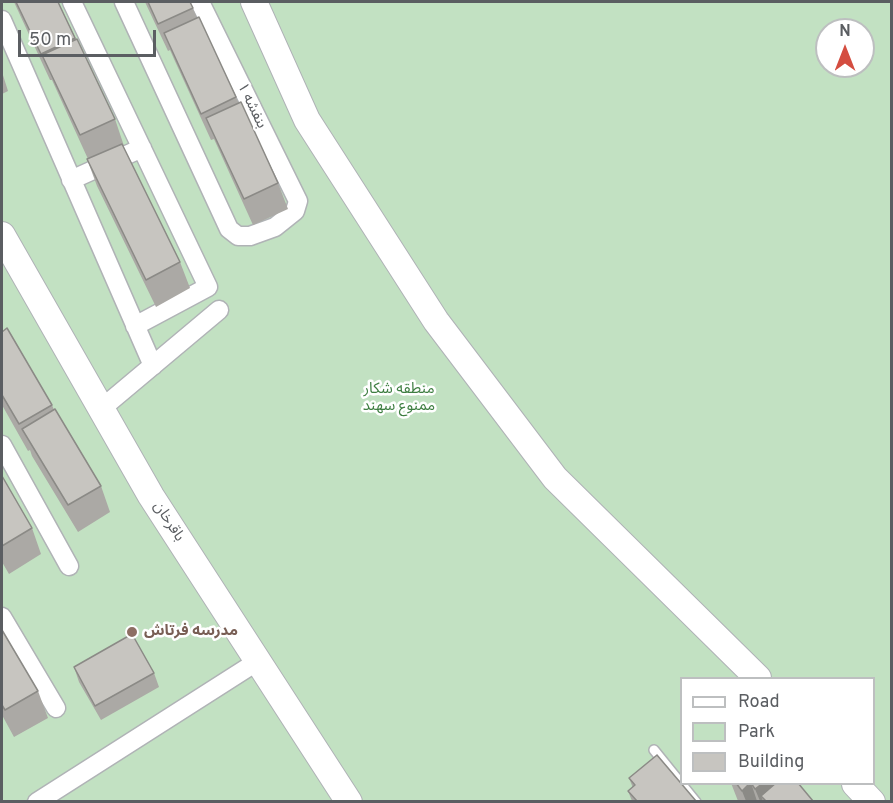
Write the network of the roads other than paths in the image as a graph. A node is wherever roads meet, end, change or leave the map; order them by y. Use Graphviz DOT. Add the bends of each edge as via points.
graph roads {
  1 [pos="72,2"];
  2 [pos="124,2"];
  3 [pos="200,2"];
  4 [pos="254,2"];
  5 [pos="2,20"];
  6 [pos="142,148"];
  7 [pos="72,180"];
  8 [pos="2,235"];
  9 [pos="219,310"];
  10 [pos="135,326"];
  11 [pos="153,366"];
  12 [pos="102,409"];
  13 [pos="2,445"];
  14 [pos="69,566"];
  15 [pos="2,617"];
  16 [pos="258,662"];
  17 [pos="757,677"];
  18 [pos="56,708"];
  19 [pos="654,750"];
  20 [pos="680,782"];
  21 [pos="683,785"];
  22 [pos="857,785"];
  23 [pos="38,801"];
  24 [pos="349,801"];
  25 [pos="696,801"];
  26 [pos="872,801"];
  1 -- 6 [label="street"];
  2 -- 3 [label="street, بنفشه ۱" via="229,229 238,236 250,236 275,226 295,211 298,201"];
  4 -- 17 [label="street" via="307,120 436,321 555,478"];
  5 -- 7 [label="street"];
  6 -- 7 [label="street"];
  6 -- 10 [label="street" via="208,287"];
  7 -- 10 [label="street"];
  8 -- 12 [label="street, باقرخان"];
  9 -- 11 [label="street"];
  10 -- 11 [label="street"];
  11 -- 12 [label="street"];
  12 -- 16 [label="street, باقرخان" via="151,496"];
  13 -- 14 [label="street"];
  15 -- 18 [label="street"];
  16 -- 23 [label="street"];
  16 -- 24 [label="street, باقرخان"];
  19 -- 20 [label="lane"];
  21 -- 25 [label="lane"];
  22 -- 26 [label="street"];
}
